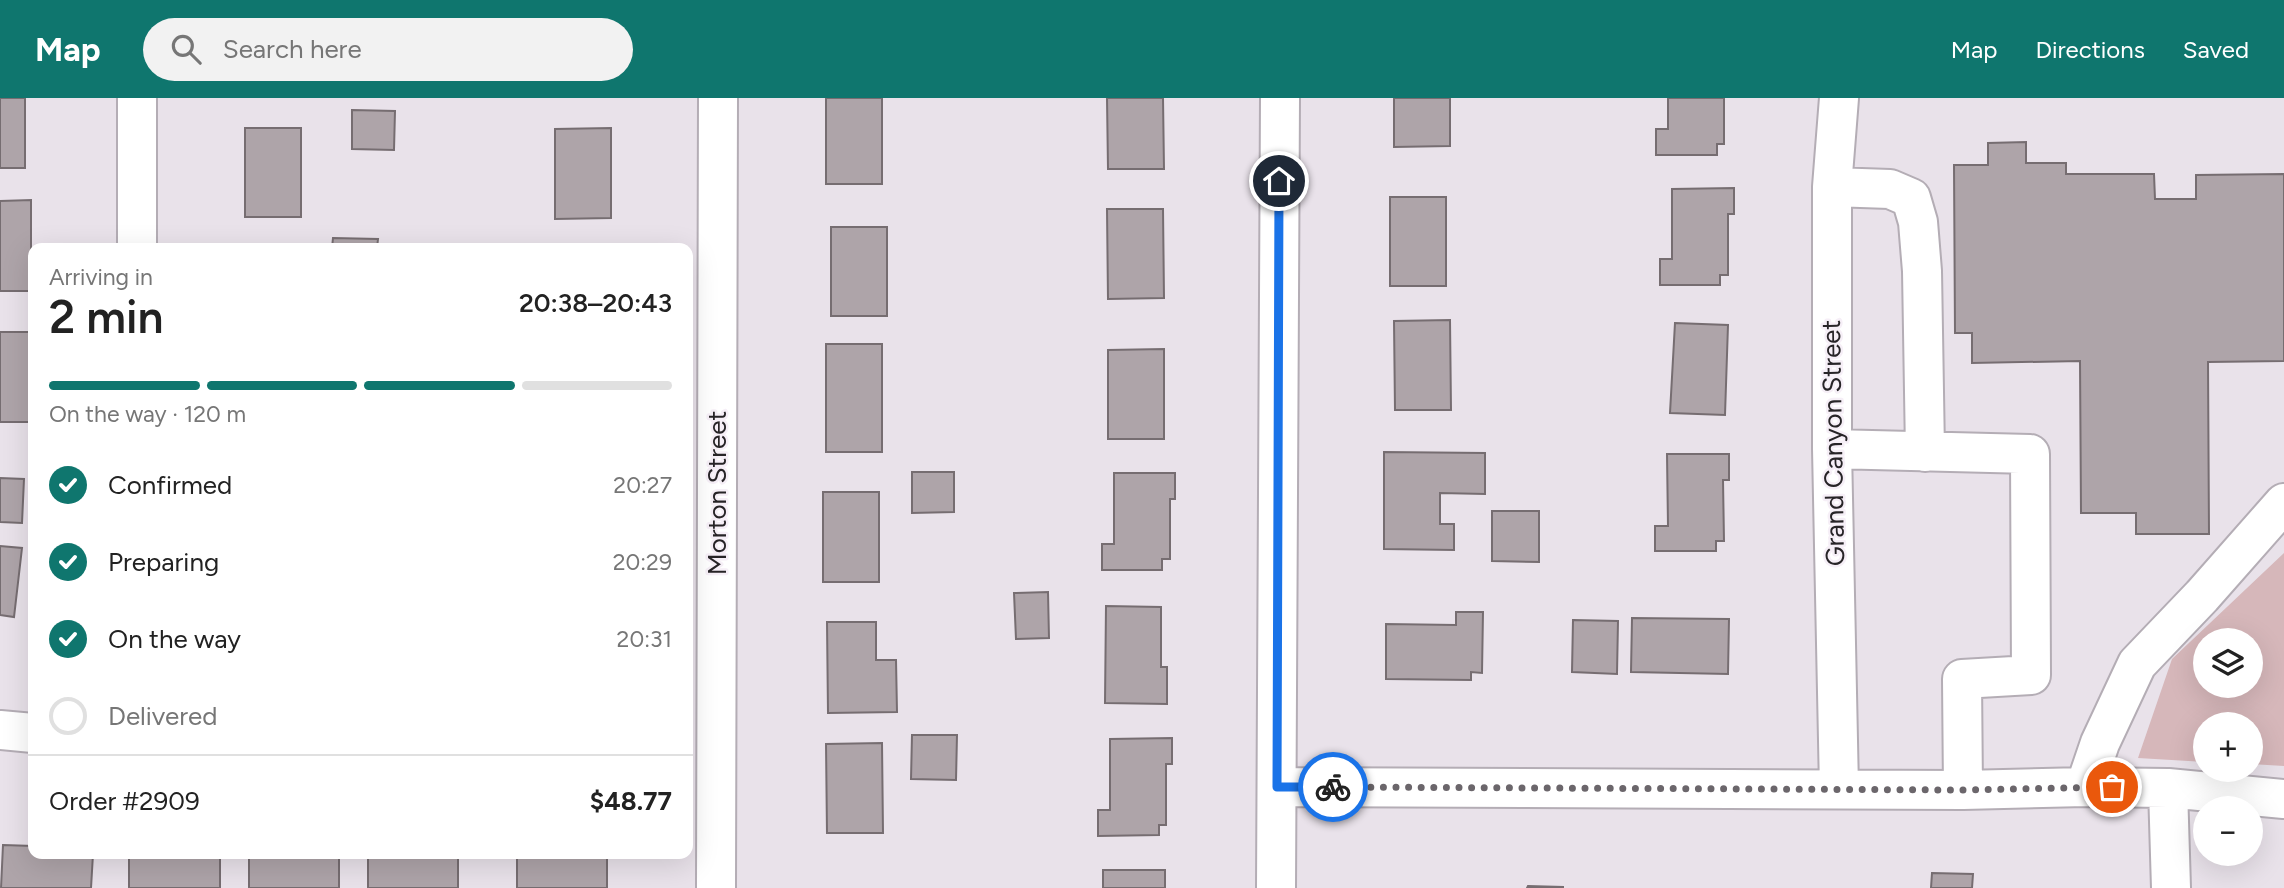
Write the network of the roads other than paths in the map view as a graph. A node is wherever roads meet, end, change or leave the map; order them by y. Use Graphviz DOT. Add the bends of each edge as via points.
graph roads {
  1 [pos="137,98"];
  2 [pos="718,98"];
  3 [pos="1280,98"];
  4 [pos="1839,98"];
  5 [pos="1832,187"];
  6 [pos="137,243"];
  7 [pos="1832,449"];
  8 [pos="1926,452"];
  9 [pos="2284,503"];
  10 [pos="0,730"];
  11 [pos="28,733"];
  12 [pos="702,740"];
  13 [pos="1277,787"];
  14 [pos="2085,787"];
  15 [pos="2168,788"];
  16 [pos="1839,789"];
  17 [pos="1963,790"];
  18 [pos="2284,799"];
  19 [pos="716,888"];
  20 [pos="1276,888"];
  21 [pos="2171,888"];
  1 -- 6 [label="street"];
  2 -- 12 [label="street, Morton Street"];
  3 -- 13 [label="street"];
  4 -- 5 [label="street, Grand Canyon Street"];
  5 -- 7 [label="street, Grand Canyon Street"];
  5 -- 8 [label="street" via="1889,189 1911,198 1919,222"];
  7 -- 8 [label="street"];
  7 -- 16 [label="street, Grand Canyon Street"];
  8 -- 17 [label="street" via="2030,454 2031,676 1962,678"];
  9 -- 14 [label="street" via="2137,664"];
  10 -- 11 [label="street"];
  12 -- 19 [label="street, Morton Street"];
  13 -- 16 [label="street"];
  13 -- 20 [label="street"];
  14 -- 15 [label="street"];
  14 -- 17 [label="street"];
  15 -- 18 [label="street"];
  15 -- 21 [label="street"];
  16 -- 17 [label="street"];
}
